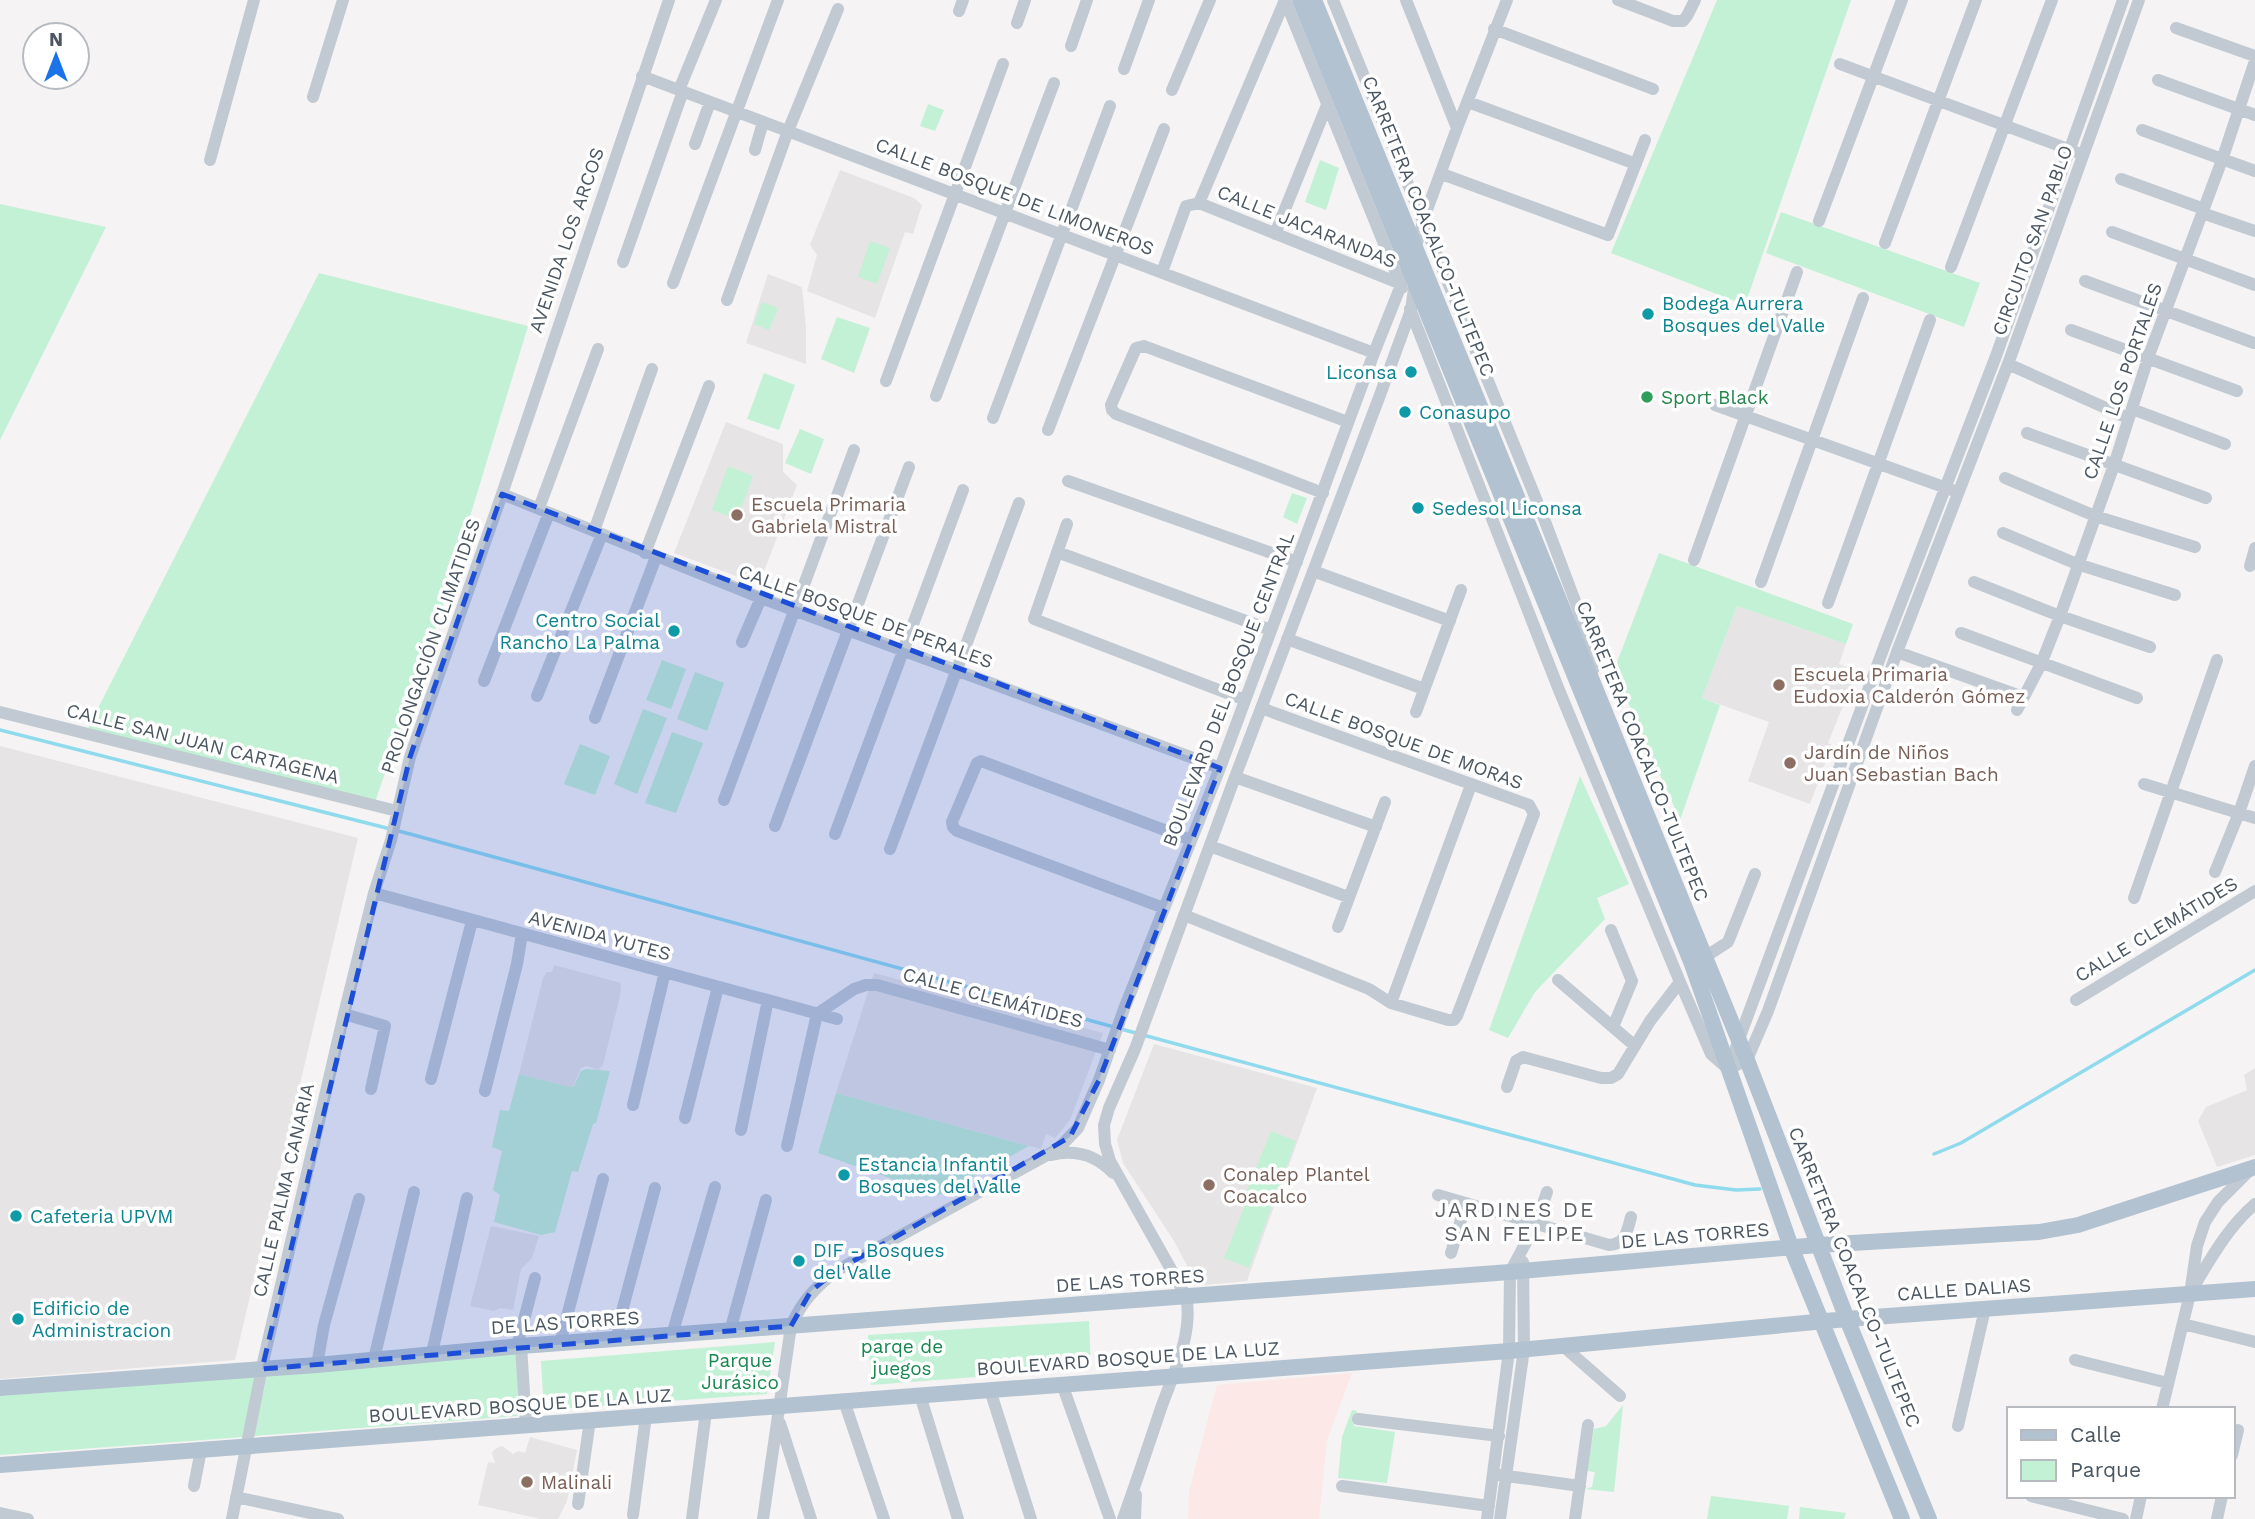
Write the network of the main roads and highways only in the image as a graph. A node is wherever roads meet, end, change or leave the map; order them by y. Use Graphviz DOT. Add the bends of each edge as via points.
graph roads {
  1 [pos="1300,0"];
  2 [pos="1314,0"];
  3 [pos="1414,257"];
  4 [pos="2254,1168"];
  5 [pos="1818,1245"];
  6 [pos="1791,1247"];
  7 [pos="2255,1289"];
  8 [pos="1847,1319"];
  9 [pos="1819,1321"];
  10 [pos="1516,1350"];
  11 [pos="0,1388"];
  12 [pos="0,1465"];
  13 [pos="1923,1517"];
  14 [pos="1902,1519"];
  1 -- 3 [label="main road, CARRETERA COACALCO-TULTEPEC"];
  2 -- 3 [label="main road, CARRETERA COACALCO-TULTEPEC"];
  3 -- 5 [label="main road, CARRETERA COACALCO-TULTEPEC" via="1747,1060"];
  3 -- 6 [label="main road, CARRETERA COACALCO-TULTEPEC" via="1408,283 1692,964"];
  4 -- 5 [label="main road, DE LAS TORRES" via="2078,1225 2039,1232"];
  5 -- 6 [label="main road, DE LAS TORRES"];
  5 -- 8 [label="main road, CARRETERA COACALCO-TULTEPEC"];
  6 -- 9 [label="main road, CARRETERA COACALCO-TULTEPEC"];
  6 -- 11 [label="main road, DE LAS TORRES"];
  7 -- 8 [label="main road, CALLE DALIAS"];
  8 -- 9 [label="main road, CALLE DALIAS"];
  8 -- 13 [label="main road, CARRETERA COACALCO-TULTEPEC"];
  9 -- 10 [label="main road, CALLE DALIAS"];
  9 -- 14 [label="main road, CARRETERA COACALCO-TULTEPEC"];
  10 -- 12 [label="main road, BOULEVARD BOSQUE DE LA LUZ" via="844,1401 779,1413 706,1412 526,1424"];
}
